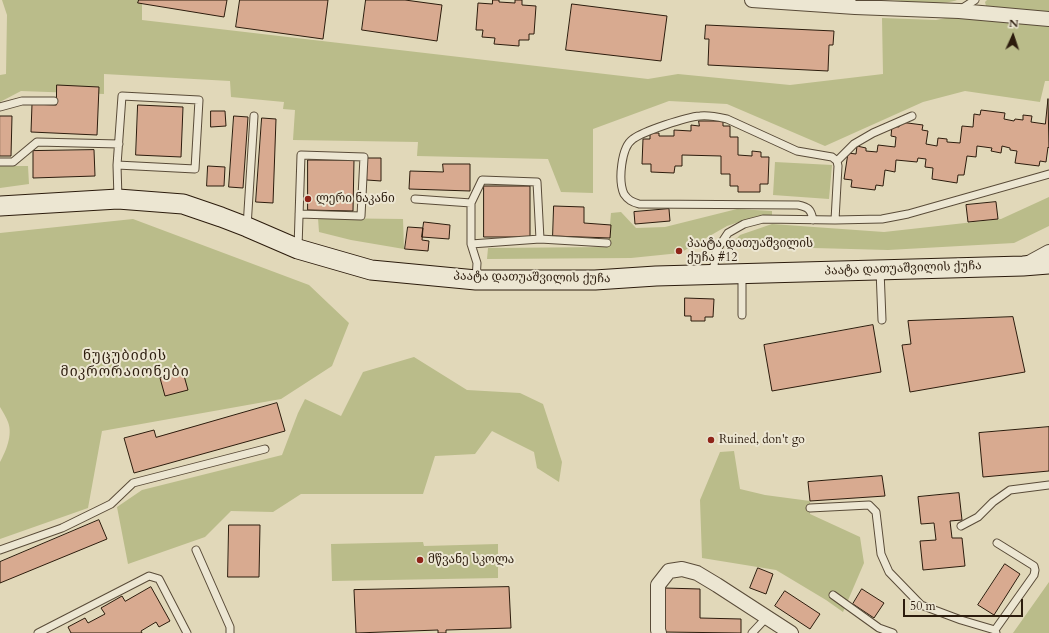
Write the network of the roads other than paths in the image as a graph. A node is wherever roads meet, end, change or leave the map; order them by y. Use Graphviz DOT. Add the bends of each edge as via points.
graph roads {
  1 [pos="752,0"];
  2 [pos="975,0"];
  3 [pos="959,11"];
  4 [pos="1049,19"];
  5 [pos="54,101"];
  6 [pos="0,107"];
  7 [pos="254,116"];
  8 [pos="912,116"];
  9 [pos="118,144"];
  10 [pos="836,161"];
  11 [pos="0,162"];
  12 [pos="117,165"];
  13 [pos="1049,174"];
  14 [pos="118,199"];
  15 [pos="415,199"];
  16 [pos="471,203"];
  17 [pos="26,204"];
  18 [pos="0,206"];
  19 [pos="0,210"];
  20 [pos="299,214"];
  21 [pos="813,220"];
  22 [pos="835,220"];
  23 [pos="247,227"];
  24 [pos="540,239"];
  25 [pos="607,243"];
  26 [pos="471,244"];
  27 [pos="298,249"];
  28 [pos="1049,252"];
  29 [pos="1049,264"];
  30 [pos="1023,266"];
  31 [pos="880,270"];
  32 [pos="742,274"];
  33 [pos="712,275"];
  34 [pos="476,280"];
  35 [pos="742,315"];
  36 [pos="882,320"];
  37 [pos="266,449"];
  38 [pos="1049,485"];
  39 [pos="810,508"];
  40 [pos="961,526"];
  41 [pos="997,543"];
  42 [pos="0,550"];
  43 [pos="196,550"];
  44 [pos="833,595"];
  45 [pos="767,617"];
  46 [pos="996,632"];
  47 [pos="38,633"];
  48 [pos="187,633"];
  49 [pos="230,633"];
  50 [pos="659,633"];
  51 [pos="752,633"];
  52 [pos="791,633"];
  53 [pos="892,633"];
  1 -- 3 [label="street"];
  2 -- 3 [label="lane"];
  3 -- 4 [label="street"];
  5 -- 6 [label="lane" via="22,101"];
  7 -- 23 [label="lane"];
  8 -- 10 [label="lane" via="854,144"];
  9 -- 11 [label="lane" via="37,142 12,162"];
  9 -- 12 [label="lane"];
  9 -- 12 [label="lane" via="122,96 199,100 195,170"];
  10 -- 21 [label="lane" via="832,157 797,151 716,116 682,120 646,132 632,139 625,149 621,184 624,194 630,201 639,204 798,205 805,206 811,211"];
  10 -- 22 [label="lane" via="838,166"];
  12 -- 14 [label="lane"];
  13 -- 22 [label="lane" via="908,214"];
  14 -- 17 [label="main road, პაატა დათუაშვილის ქუჩა"];
  14 -- 23 [label="main road, პაატა დათუაშვილის ქუჩა" via="183,204"];
  15 -- 16 [label="lane"];
  16 -- 24 [label="lane" via="482,180 537,182"];
  16 -- 26 [label="lane"];
  17 -- 18 [label="main road, პაატა დათუაშვილის ქუჩა"];
  17 -- 19 [label="main road, პაატა დათუაშვილის ქუჩა"];
  20 -- 20 [label="lane" via="301,155 364,157 361,216"];
  20 -- 27 [label="lane"];
  21 -- 22 [label="lane"];
  21 -- 33 [label="lane" via="763,220 744,224 728,233 716,251"];
  23 -- 27 [label="main road, პაატა დათუაშვილის ქუჩა"];
  24 -- 25 [label="lane"];
  24 -- 26 [label="lane"];
  26 -- 34 [label="lane" via="477,263"];
  27 -- 34 [label="main road, პაატა დათუაშვილის ქუჩა" via="371,270"];
  28 -- 30 [label="street"];
  29 -- 30 [label="main road, პაატა დათუაშვილის ქუჩა"];
  30 -- 31 [label="main road, პაატა დათუაშვილის ქუჩა"];
  31 -- 32 [label="main road, პაატა დათუაშვილის ქუჩა"];
  31 -- 36 [label="lane"];
  32 -- 33 [label="main road, პაატა დათუაშვილის ქუჩა"];
  32 -- 35 [label="lane"];
  33 -- 34 [label="main road, პაატა დათუაშვილის ქუჩა" via="595,280"];
  37 -- 42 [label="lane" via="133,483 111,504 62,528"];
  38 -- 40 [label="lane" via="1010,490 978,517"];
  39 -- 46 [label="lane" via="869,505 876,512 881,554 889,572 921,605"];
  41 -- 46 [label="lane" via="1034,566 1035,570"];
  43 -- 49 [label="lane" via="230,627"];
  44 -- 53 [label="lane" via="879,628"];
  45 -- 50 [label="street" via="697,573 682,569 669,571 658,585"];
  45 -- 51 [label="lane"];
  45 -- 52 [label="street"];
  47 -- 48 [label="lane" via="149,576 159,579"];
}
